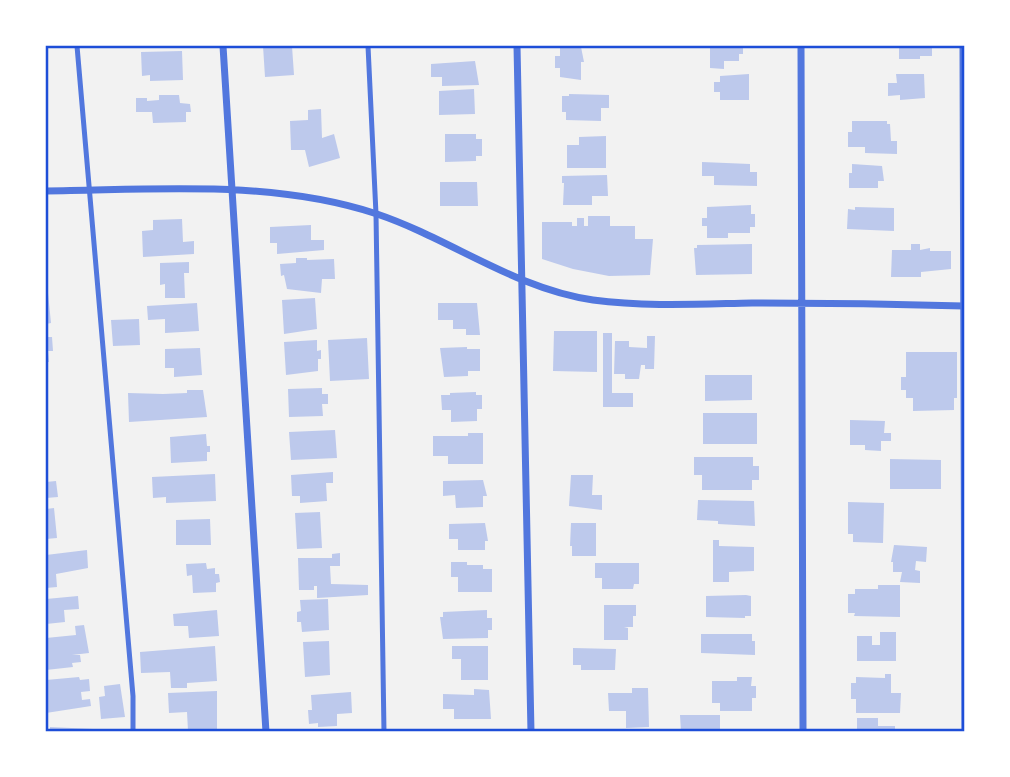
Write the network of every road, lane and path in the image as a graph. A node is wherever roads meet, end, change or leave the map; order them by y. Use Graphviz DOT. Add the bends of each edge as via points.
graph roads {
  1 [pos="77,46"];
  2 [pos="223,46"];
  3 [pos="369,46"];
  4 [pos="517,46"];
  5 [pos="801,46"];
  6 [pos="962,46"];
  7 [pos="90,190"];
  8 [pos="232,190"];
  9 [pos="46,191"];
  10 [pos="376,214"];
  11 [pos="521,281"];
  12 [pos="802,303"];
  13 [pos="964,306"];
  14 [pos="133,732"];
  15 [pos="266,732"];
  16 [pos="384,732"];
  17 [pos="531,732"];
  18 [pos="803,732"];
  19 [pos="964,732"];
  1 -- 7 [label="lane"];
  2 -- 8 [label="street"];
  3 -- 10 [label="lane"];
  4 -- 11 [label="street"];
  5 -- 12 [label="street"];
  6 -- 13 [label="lane"];
  7 -- 8 [label="street"];
  7 -- 9 [label="street"];
  7 -- 14 [label="lane"];
  8 -- 10 [label="street" via="308,198"];
  8 -- 15 [label="street"];
  10 -- 11 [label="street"];
  10 -- 16 [label="lane"];
  11 -- 12 [label="street" via="594,300"];
  11 -- 17 [label="street"];
  12 -- 13 [label="street"];
  12 -- 18 [label="street"];
  13 -- 19 [label="lane"];
}
